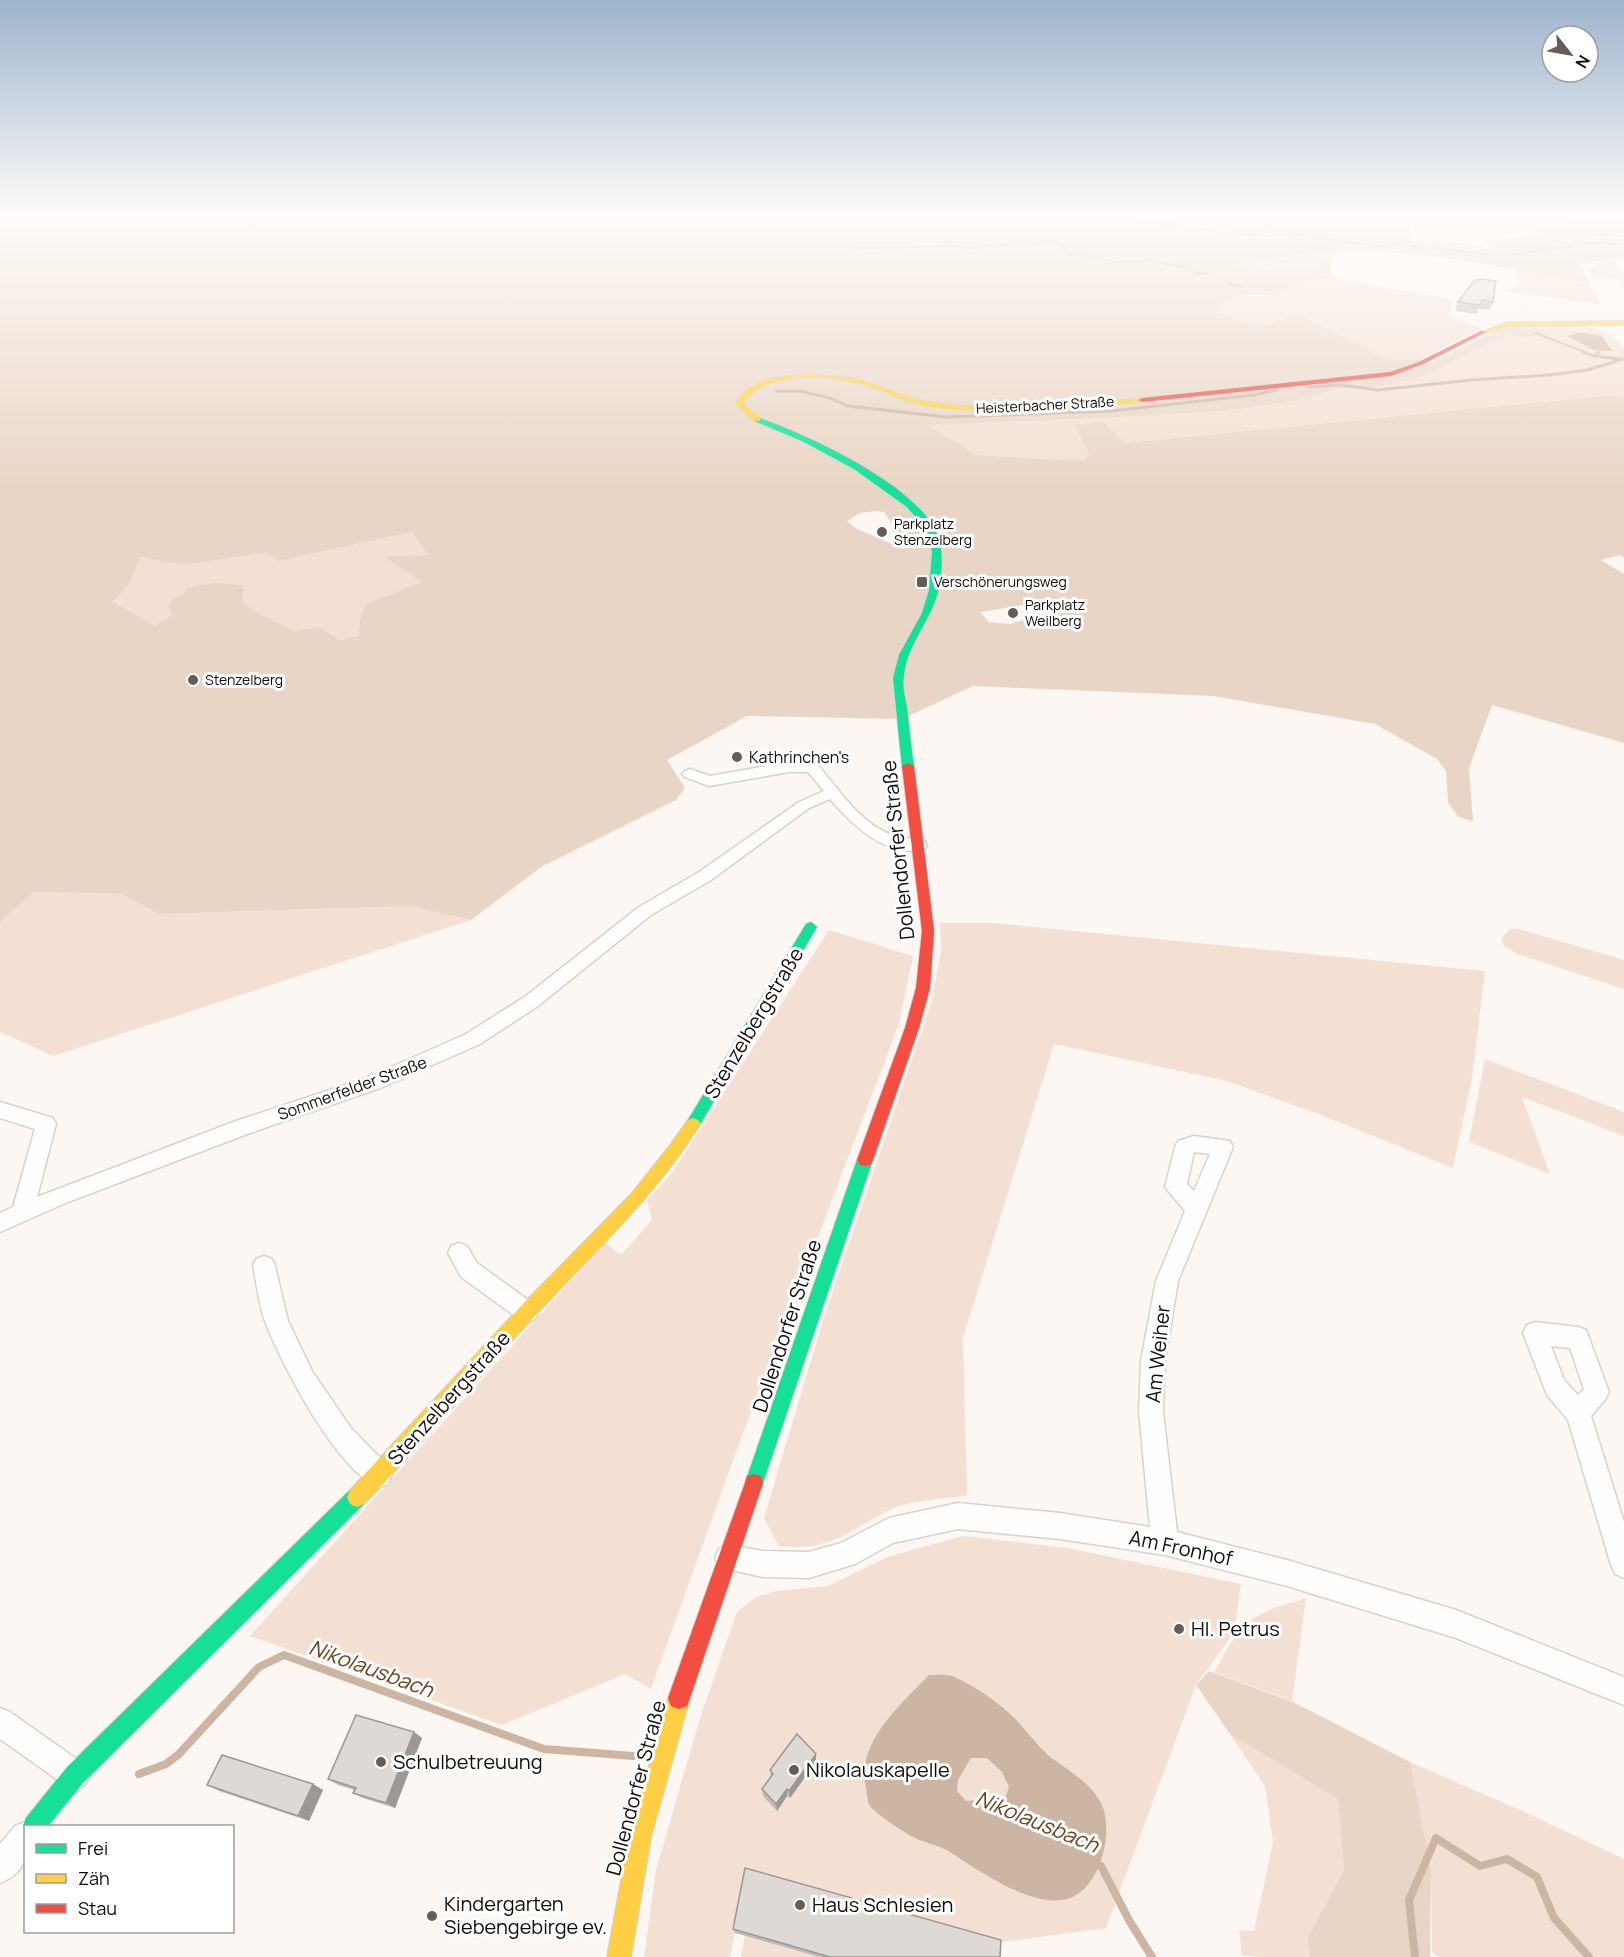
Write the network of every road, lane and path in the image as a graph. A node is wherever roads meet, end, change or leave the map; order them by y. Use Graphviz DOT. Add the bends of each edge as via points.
graph roads {
  1 [pos="1624,323"];
  2 [pos="900,700"];
  3 [pos="690,774"];
  4 [pos="834,792"];
  5 [pos="919,845"];
  6 [pos="811,927"];
  7 [pos="0,1110"];
  8 [pos="1196,1208"];
  9 [pos="22,1213"];
  10 [pos="0,1223"];
  11 [pos="459,1253"];
  12 [pos="264,1266"];
  13 [pos="526,1312"];
  14 [pos="1578,1413"];
  15 [pos="379,1475"];
  16 [pos="1165,1542"];
  17 [pos="728,1558"];
  18 [pos="1624,1565"];
  19 [pos="1624,1691"];
  20 [pos="0,1722"];
  21 [pos="75,1775"];
  22 [pos="36,1825"];
  23 [pos="24,1839"];
  24 [pos="0,1868"];
  25 [pos="619,1957"];
  1 -- 2 [label="main road, Heisterbacher Straße" via="1508,324 1391,374 1171,398 980,409 908,400 857,380 818,374 750,388 740,400 747,413 843,460 918,512 930,526 934,541 934,593 926,614 900,655"];
  2 -- 5 [label="main road, Dollendorfer Straße"];
  3 -- 4 [label="street" via="709,781 807,766"];
  4 -- 5 [label="street" via="870,832 884,840"];
  4 -- 9 [label="street, Sommerfelder Straße" via="804,805 705,876 645,911 532,1001 473,1039 376,1082 243,1127"];
  5 -- 17 [label="main road, Dollendorfer Straße" via="928,931 923,988"];
  6 -- 13 [label="main road, Stenzelbergstraße" via="676,1152"];
  7 -- 9 [label="street" via="46,1124"];
  8 -- 16 [label="street, Am Weiher" via="1167,1281 1153,1361 1151,1412"];
  9 -- 10 [label="street, Sommerfelder Straße"];
  11 -- 13 [label="street" via="469,1270"];
  12 -- 15 [label="street" via="277,1322 304,1378 342,1437"];
  13 -- 15 [label="main road, Stenzelbergstraße"];
  14 -- 18 [label="street"];
  15 -- 21 [label="main road, Stenzelbergstraße"];
  16 -- 17 [label="street, Am Fronhof" via="958,1516 889,1531 846,1555 808,1566"];
  16 -- 19 [label="street, Am Fronhof" via="1287,1573 1456,1624"];
  17 -- 25 [label="main road, Dollendorfer Straße" via="671,1721 651,1793 631,1879"];
  20 -- 21 [label="street"];
  21 -- 22 [label="main road, Stenzelbergstraße"];
  23 -- 24 [label="street"];
}
